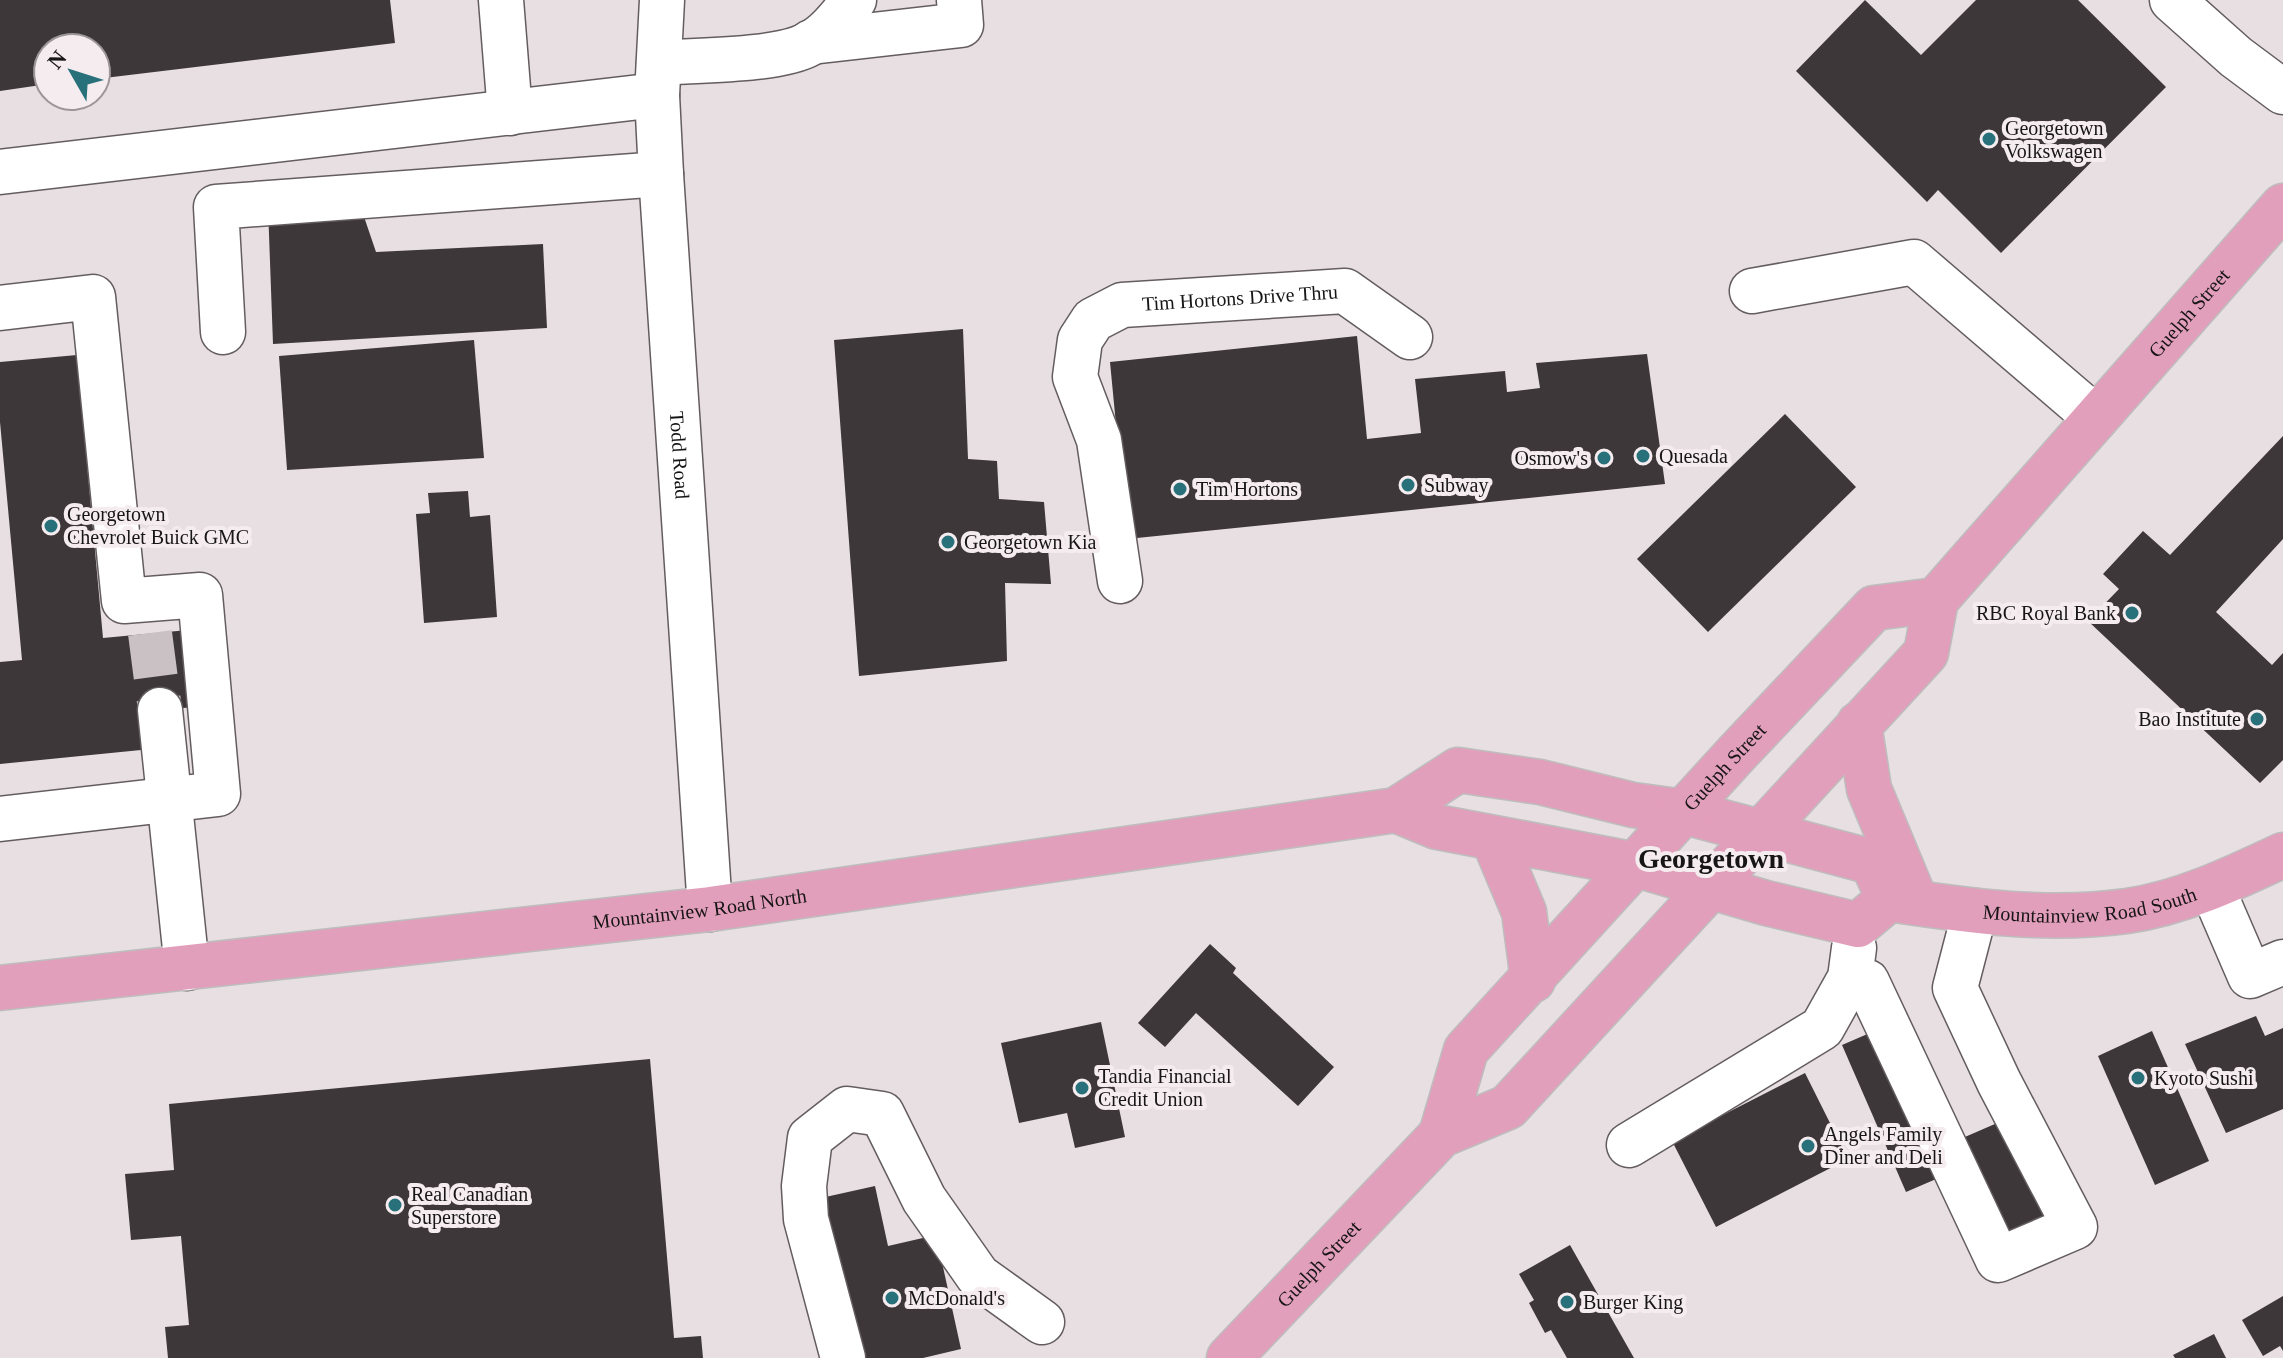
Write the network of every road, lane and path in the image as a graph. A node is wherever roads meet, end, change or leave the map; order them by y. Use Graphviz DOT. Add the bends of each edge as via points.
graph roads {
  1 [pos="501,0"];
  2 [pos="662,0"];
  3 [pos="854,0"];
  4 [pos="959,0"];
  5 [pos="2172,0"];
  6 [pos="811,42"];
  7 [pos="658,79"];
  8 [pos="2283,92"];
  9 [pos="510,113"];
  10 [pos="0,172"];
  11 [pos="661,174"];
  12 [pos="2283,206"];
  13 [pos="1752,291"];
  14 [pos="0,308"];
  15 [pos="223,332"];
  16 [pos="1410,337"];
  17 [pos="2096,418"];
  18 [pos="1120,581"];
  19 [pos="1936,600"];
  20 [pos="160,710"];
  21 [pos="1859,724"];
  22 [pos="170,799"];
  23 [pos="1396,810"];
  24 [pos="1685,812"];
  25 [pos="0,819"];
  26 [pos="1762,830"];
  27 [pos="1493,838"];
  28 [pos="2283,855"];
  29 [pos="1637,865"];
  30 [pos="1713,885"];
  31 [pos="2212,888"];
  32 [pos="710,909"];
  33 [pos="1888,909"];
  34 [pos="1975,911"];
  35 [pos="2283,962"];
  36 [pos="187,968"];
  37 [pos="1850,978"];
  38 [pos="1533,980"];
  39 [pos="0,988"];
  40 [pos="1441,1135"];
  41 [pos="1629,1145"];
  42 [pos="1042,1322"];
  43 [pos="843,1358"];
  44 [pos="1229,1358"];
  1 -- 9 [label="street"];
  2 -- 7 [label="street, Todd Road"];
  3 -- 6 [label="street"];
  4 -- 6 [label="street" via="961,25"];
  5 -- 8 [label="street"];
  6 -- 7 [label="street"];
  7 -- 9 [label="street"];
  7 -- 11 [label="street, Todd Road"];
  9 -- 10 [label="street"];
  11 -- 15 [label="street" via="216,207"];
  11 -- 32 [label="street, Todd Road"];
  12 -- 17 [label="main road, Guelph Street"];
  13 -- 17 [label="street" via="1914,262"];
  14 -- 22 [label="street" via="93,297 124,601 148,616 200,595 218,794"];
  16 -- 18 [label="street, Tim Hortons Drive Thru" via="1345,291 1122,305 1093,320 1080,340 1075,377 1099,440"];
  17 -- 19 [label="main road, Guelph Street"];
  19 -- 21 [label="main road, Guelph Street" via="1926,653"];
  19 -- 24 [label="main road, Guelph Street" via="1874,608"];
  20 -- 22 [label="street"];
  21 -- 26 [label="main road, Guelph Street"];
  21 -- 33 [label="main road"];
  22 -- 25 [label="street"];
  22 -- 36 [label="street"];
  23 -- 24 [label="main road, Mountainview Road North" via="1458,770"];
  23 -- 27 [label="main road" via="1437,827"];
  23 -- 32 [label="main road, Mountainview Road North"];
  24 -- 26 [label="main road, Mountainview Road North"];
  24 -- 29 [label="main road, Guelph Street"];
  26 -- 30 [label="main road, Guelph Street"];
  26 -- 33 [label="main road" via="1872,862"];
  27 -- 29 [label="main road"];
  27 -- 38 [label="main road" via="1524,912"];
  28 -- 31 [label="main road, Mountainview Road South"];
  29 -- 30 [label="main road, Mountainview Road South"];
  29 -- 38 [label="main road, Guelph Street"];
  30 -- 33 [label="main road, Mountainview Road South" via="1766,903"];
  30 -- 40 [label="main road, Guelph Street" via="1508,1107"];
  31 -- 34 [label="main road, Mountainview Road South" via="2129,911 2045,917"];
  31 -- 35 [label="street" via="2250,976"];
  32 -- 36 [label="main road, Mountainview Road North"];
  33 -- 34 [label="main road, Mountainview Road South"];
  33 -- 37 [label="street"];
  34 -- 37 [label="street" via="1955,988 2075,1227 1998,1260 1867,982"];
  36 -- 39 [label="main road, Mountainview Road North"];
  37 -- 41 [label="street" via="1822,1028"];
  38 -- 40 [label="main road, Guelph Street" via="1466,1050"];
  40 -- 44 [label="main road, Guelph Street"];
  42 -- 43 [label="street" via="978,1276 924,1199 882,1114 847,1109 810,1138 804,1186 806,1219"];
}
